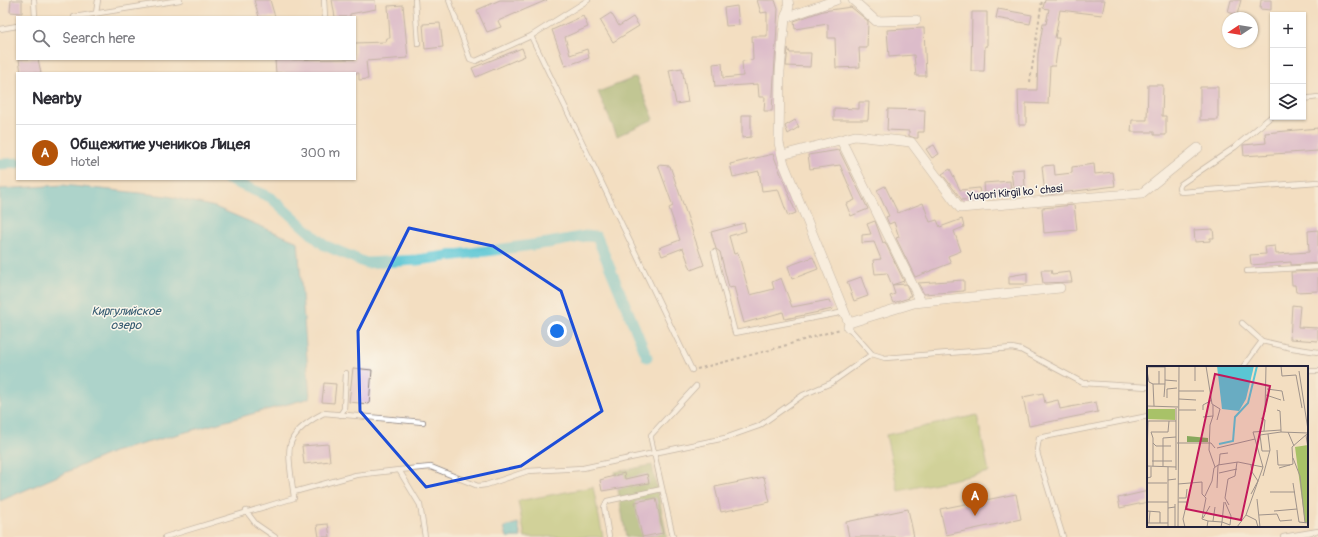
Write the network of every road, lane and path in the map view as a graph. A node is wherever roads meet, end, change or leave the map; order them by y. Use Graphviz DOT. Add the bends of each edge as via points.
graph roads {
  1 [pos="34,0"];
  2 [pos="98,0"];
  3 [pos="180,0"];
  4 [pos="324,0"];
  5 [pos="415,0"];
  6 [pos="449,0"];
  7 [pos="588,0"];
  8 [pos="788,0"];
  9 [pos="836,0"];
  10 [pos="854,0"];
  11 [pos="1042,0"];
  12 [pos="96,14"];
  13 [pos="35,16"];
  14 [pos="81,16"];
  15 [pos="325,16"];
  16 [pos="785,18"];
  17 [pos="916,20"];
  18 [pos="16,26"];
  19 [pos="0,29"];
  20 [pos="531,36"];
  21 [pos="418,44"];
  22 [pos="1030,82"];
  23 [pos="1318,97"];
  24 [pos="1306,99"];
  25 [pos="1270,118"];
  26 [pos="841,140"];
  27 [pos="1198,148"];
  28 [pos="782,155"];
  29 [pos="1318,182"];
  30 [pos="714,252"];
  31 [pos="1318,267"];
  32 [pos="1247,271"];
  33 [pos="1060,288"];
  34 [pos="921,302"];
  35 [pos="845,312"];
  36 [pos="1242,323"];
  37 [pos="848,325"];
  38 [pos="1262,341"];
  39 [pos="1318,352"];
  40 [pos="872,354"];
  41 [pos="1244,366"];
  42 [pos="692,370"];
  43 [pos="346,373"];
  44 [pos="696,386"];
  45 [pos="1147,387"];
  46 [pos="340,415"];
  47 [pos="1147,416"];
  48 [pos="423,422"];
  49 [pos="654,454"];
  50 [pos="399,470"];
  51 [pos="662,489"];
  52 [pos="294,492"];
  53 [pos="246,511"];
  54 [pos="1318,531"];
  55 [pos="165,537"];
  56 [pos="275,537"];
  57 [pos="425,537"];
  58 [pos="609,537"];
  59 [pos="673,537"];
  60 [pos="1063,537"];
  61 [pos="1283,537"];
  1 -- 13 [label="lane"];
  2 -- 12 [label="lane"];
  3 -- 12 [label="lane"];
  4 -- 15 [label="lane"];
  5 -- 21 [label="lane"];
  6 -- 20 [label="lane" via="470,60 476,61"];
  7 -- 20 [label="lane"];
  8 -- 16 [label="street" via="789,7"];
  9 -- 16 [label="street"];
  10 -- 17 [label="street" via="876,21"];
  11 -- 22 [label="path"];
  12 -- 14 [label="lane"];
  16 -- 28 [label="street" via="780,71 779,143"];
  18 -- 19 [label="lane"];
  20 -- 42 [label="lane"];
  23 -- 24 [label="lane"];
  25 -- 29 [label="lane" via="1235,147 1181,184 1181,192"];
  26 -- 27 [label="street, Yuqori Kirgil koʻchasi" via="855,136 911,142 960,208 1142,194"];
  26 -- 28 [label="street, Yuqori Kirgil koʻchasi"];
  26 -- 34 [label="street"];
  28 -- 35 [label="street"];
  30 -- 35 [label="lane" via="735,333"];
  31 -- 32 [label="lane"];
  33 -- 34 [label="street"];
  34 -- 37 [label="street"];
  35 -- 37 [label="street"];
  36 -- 38 [label="lane"];
  37 -- 40 [label="lane"];
  37 -- 42 [label="path" via="770,350"];
  38 -- 39 [label="lane"];
  38 -- 41 [label="lane"];
  40 -- 45 [label="lane" via="885,358 1012,348 1021,350 1084,384"];
  40 -- 49 [label="lane" via="831,383 803,395 759,426 725,438"];
  43 -- 46 [label="lane" via="344,409"];
  44 -- 49 [label="lane" via="651,434"];
  46 -- 48 [label="lane"];
  46 -- 52 [label="lane" via="324,413 313,418 293,437 289,447"];
  47 -- 60 [label="lane" via="1039,438 1038,456"];
  49 -- 50 [label="lane" via="583,468 528,471 478,486 431,467"];
  49 -- 51 [label="lane"];
  50 -- 52 [label="lane" via="356,475"];
  50 -- 57 [label="lane" via="420,505"];
  51 -- 58 [label="lane" via="607,501 604,507"];
  51 -- 59 [label="lane"];
  52 -- 53 [label="lane" via="294,498 290,501"];
  53 -- 55 [label="lane"];
  53 -- 56 [label="lane" via="256,524"];
  54 -- 61 [label="lane"];
}
